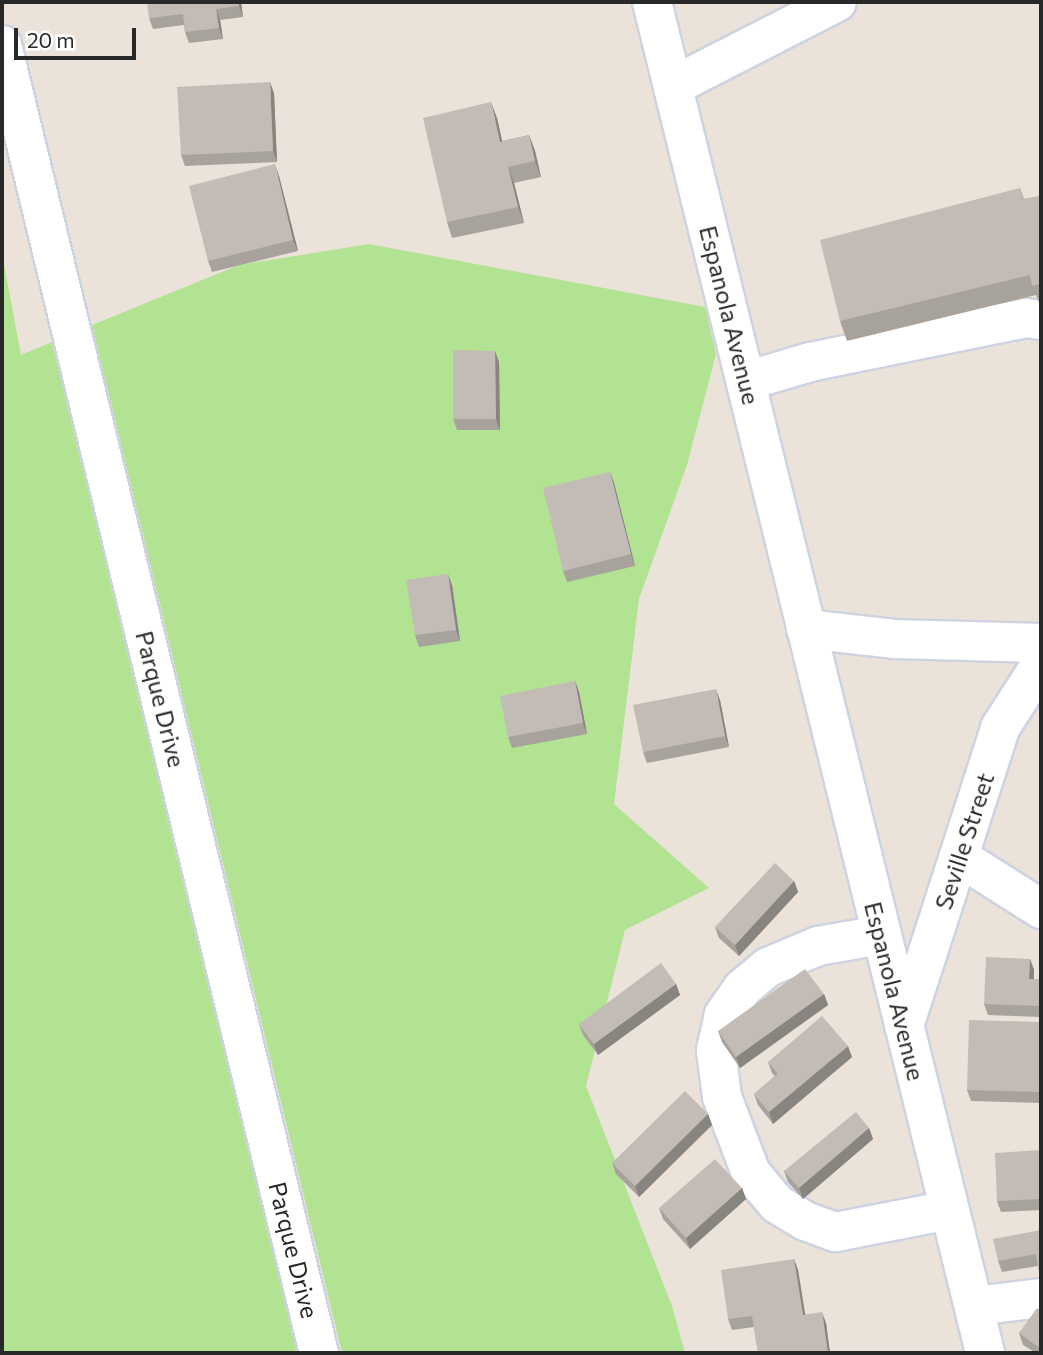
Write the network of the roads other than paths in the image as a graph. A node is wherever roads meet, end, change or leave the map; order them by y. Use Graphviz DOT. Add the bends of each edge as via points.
graph roads {
  1 [pos="652,2"];
  2 [pos="837,2"];
  3 [pos="2,45"];
  4 [pos="673,86"];
  5 [pos="1041,320"];
  6 [pos="746,382"];
  7 [pos="806,629"];
  8 [pos="1041,643"];
  9 [pos="1041,664"];
  10 [pos="959,857"];
  11 [pos="1041,909"];
  12 [pos="881,935"];
  13 [pos="904,1026"];
  14 [pos="950,1210"];
  15 [pos="1041,1298"];
  16 [pos="974,1306"];
  17 [pos="319,1353"];
  18 [pos="985,1353"];
  1 -- 4 [label="street, Espanola Avenue"];
  2 -- 4 [label="street"];
  3 -- 17 [label="street, Parque Drive"];
  4 -- 6 [label="street, Espanola Avenue"];
  5 -- 6 [label="street" via="1026,318 810,362"];
  6 -- 7 [label="street, Espanola Avenue"];
  7 -- 8 [label="street" via="895,639"];
  7 -- 12 [label="street, Espanola Avenue"];
  9 -- 10 [label="street, Seville Street" via="1000,728"];
  10 -- 11 [label="street"];
  10 -- 13 [label="street, Seville Street"];
  12 -- 13 [label="street, Espanola Avenue"];
  12 -- 14 [label="street" via="818,946 768,967 742,989 724,1015 716,1050 722,1097 751,1172 776,1204 805,1221 836,1232"];
  13 -- 14 [label="street, Espanola Avenue"];
  14 -- 16 [label="street, Espanola Avenue"];
  15 -- 16 [label="street"];
  16 -- 18 [label="street, Espanola Avenue"];
}
